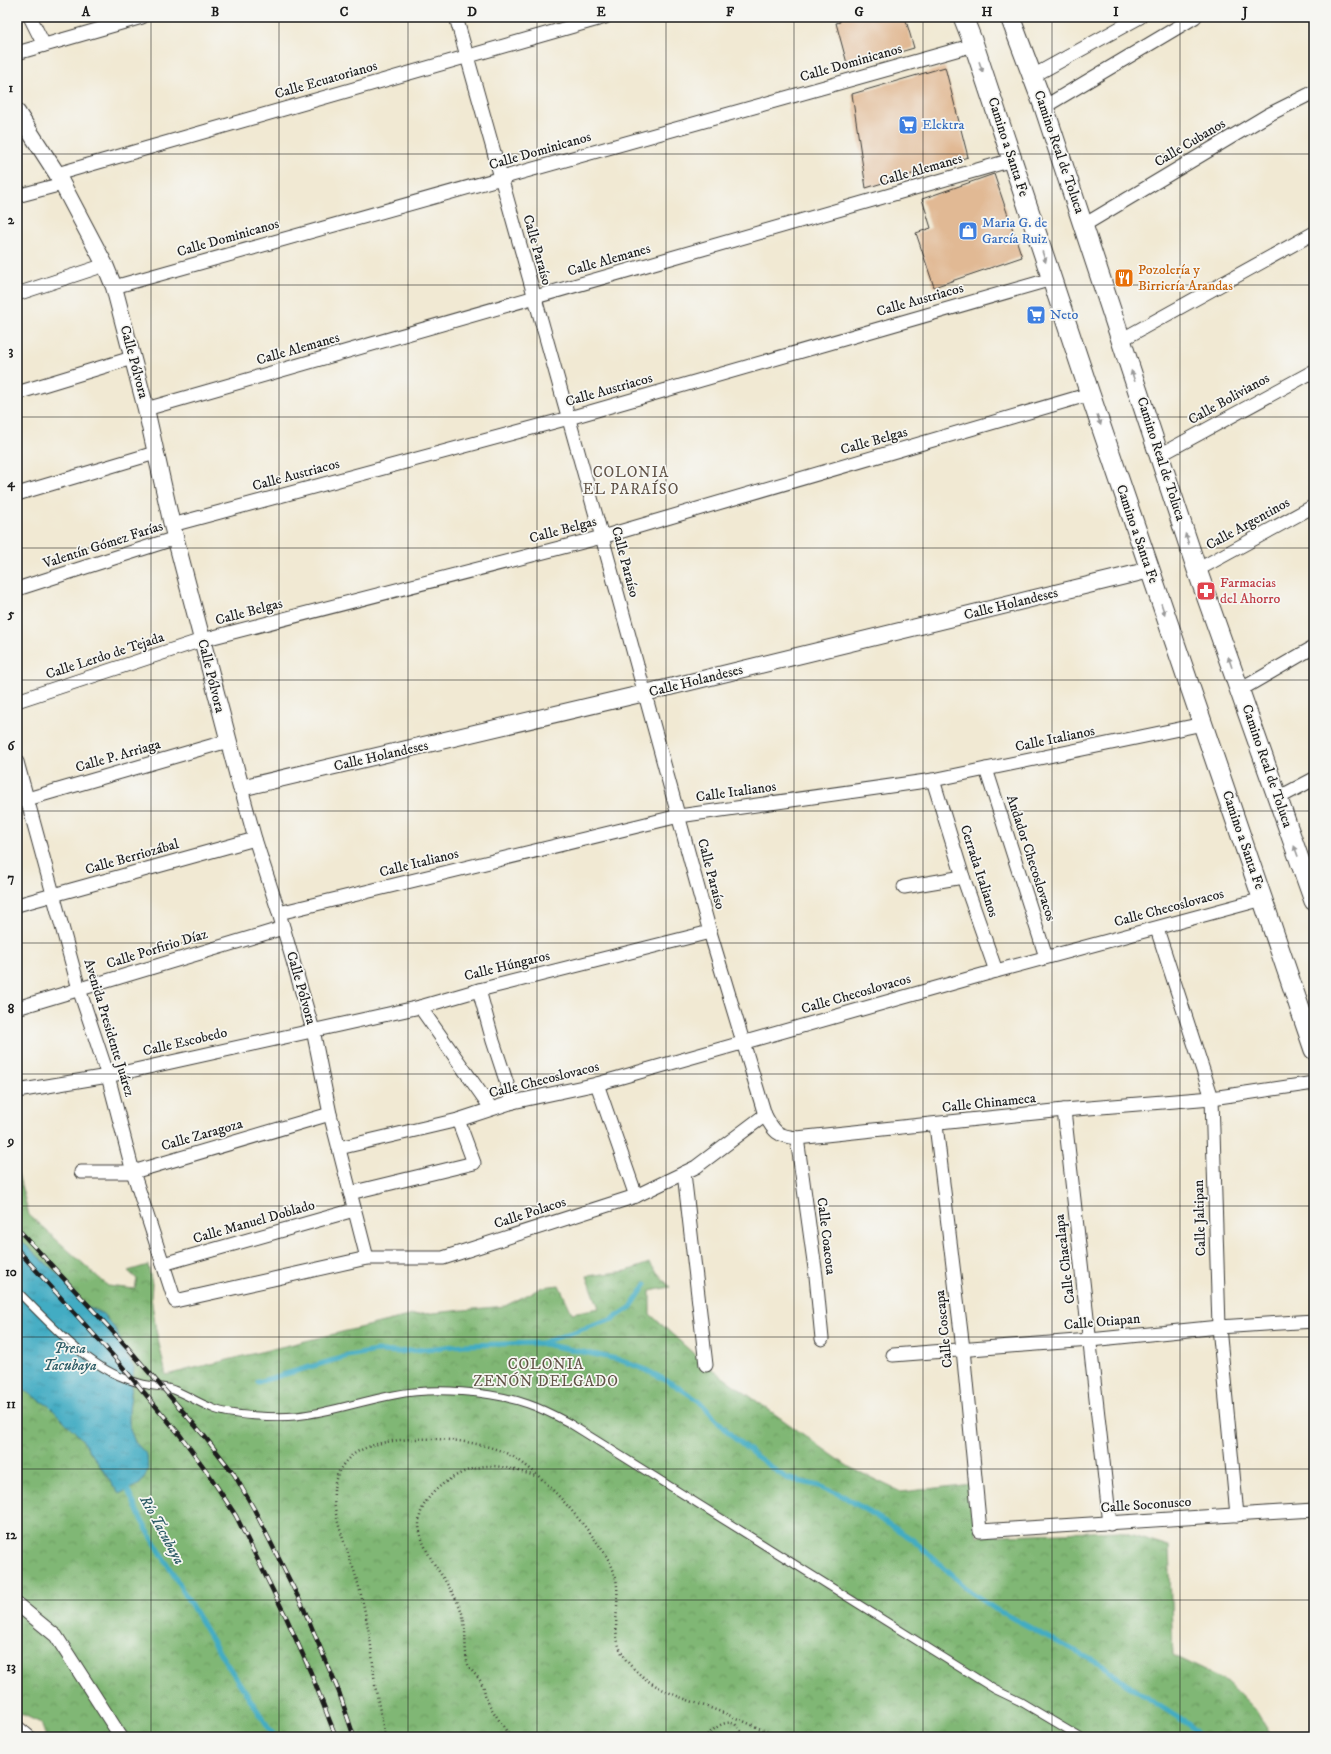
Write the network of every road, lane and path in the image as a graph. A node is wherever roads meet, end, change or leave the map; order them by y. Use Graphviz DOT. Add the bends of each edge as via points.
graph roads {
  1 [pos="30,17"];
  2 [pos="142,17"];
  3 [pos="456,17"];
  4 [pos="605,17"];
  5 [pos="963,17"];
  6 [pos="1010,17"];
  7 [pos="1140,17"];
  8 [pos="1195,17"];
  9 [pos="44,45"];
  10 [pos="974,45"];
  11 [pos="17,53"];
  12 [pos="467,56"];
  13 [pos="1033,76"];
  14 [pos="1314,92"];
  15 [pos="1044,107"];
  16 [pos="17,112"];
  17 [pos="1012,160"];
  18 [pos="59,179"];
  19 [pos="500,179"];
  20 [pos="17,196"];
  21 [pos="1084,225"];
  22 [pos="1314,233"];
  23 [pos="105,265"];
  24 [pos="1052,279"];
  25 [pos="114,287"];
  26 [pos="17,294"];
  27 [pos="534,298"];
  28 [pos="1121,340"];
  29 [pos="132,358"];
  30 [pos="1314,371"];
  31 [pos="17,393"];
  32 [pos="1090,394"];
  33 [pos="146,410"];
  34 [pos="569,418"];
  35 [pos="155,454"];
  36 [pos="1160,455"];
  37 [pos="17,494"];
  38 [pos="1314,506"];
  39 [pos="174,532"];
  40 [pos="602,537"];
  41 [pos="1150,570"];
  42 [pos="1197,570"];
  43 [pos="17,589"];
  44 [pos="202,640"];
  45 [pos="1314,647"];
  46 [pos="1240,690"];
  47 [pos="645,694"];
  48 [pos="17,701"];
  49 [pos="1203,724"];
  50 [pos="228,741"];
  51 [pos="17,762"];
  52 [pos="986,769"];
  53 [pos="1314,779"];
  54 [pos="933,780"];
  55 [pos="241,788"];
  56 [pos="1278,798"];
  57 [pos="22,801"];
  58 [pos="679,816"];
  59 [pos="255,839"];
  60 [pos="963,877"];
  61 [pos="904,887"];
  62 [pos="54,895"];
  63 [pos="1263,899"];
  64 [pos="1314,899"];
  65 [pos="17,905"];
  66 [pos="279,913"];
  67 [pos="283,928"];
  68 [pos="1157,929"];
  69 [pos="710,932"];
  70 [pos="1046,957"];
  71 [pos="996,971"];
  72 [pos="79,989"];
  73 [pos="479,990"];
  74 [pos="420,1007"];
  75 [pos="17,1008"];
  76 [pos="313,1030"];
  77 [pos="743,1043"];
  78 [pos="1314,1050"];
  79 [pos="108,1076"];
  80 [pos="1314,1083"];
  81 [pos="597,1084"];
  82 [pos="17,1091"];
  83 [pos="1212,1098"];
  84 [pos="513,1102"];
  85 [pos="491,1108"];
  86 [pos="1064,1110"];
  87 [pos="330,1114"];
  88 [pos="765,1115"];
  89 [pos="458,1120"];
  90 [pos="936,1125"];
  91 [pos="797,1138"];
  92 [pos="339,1148"];
  93 [pos="81,1172"];
  94 [pos="133,1172"];
  95 [pos="684,1173"];
  96 [pos="350,1193"];
  97 [pos="636,1196"];
  98 [pos="354,1210"];
  99 [pos="367,1258"];
  100 [pos="163,1264"];
  101 [pos="17,1291"];
  102 [pos="175,1301"];
  103 [pos="1314,1321"];
  104 [pos="1219,1327"];
  105 [pos="822,1339"];
  106 [pos="1090,1340"];
  107 [pos="963,1349"];
  108 [pos="893,1355"];
  109 [pos="706,1364"];
  110 [pos="538,1477"];
  111 [pos="1313,1513"];
  112 [pos="1237,1515"];
  113 [pos="1110,1524"];
  114 [pos="980,1531"];
  115 [pos="17,1604"];
  116 [pos="17,1727"];
  117 [pos="29,1737"];
  118 [pos="121,1737"];
  119 [pos="385,1737"];
  120 [pos="510,1737"];
  121 [pos="704,1737"];
  122 [pos="742,1737"];
  123 [pos="778,1737"];
  124 [pos="1080,1737"];
  1 -- 9 [label="street"];
  2 -- 9 [label="street"];
  3 -- 12 [label="street, Calle Paraíso"];
  4 -- 12 [label="street, Calle Ecuatorianos"];
  5 -- 10 [label="main road, Camino a Santa Fe"];
  6 -- 13 [label="main road, Camino Real de Toluca"];
  7 -- 13 [label="street"];
  8 -- 15 [label="street"];
  9 -- 11 [label="street"];
  10 -- 17 [label="main road, Camino a Santa Fe, one-way"];
  10 -- 19 [label="street, Calle Dominicanos"];
  12 -- 18 [label="street, Calle Ecuatorianos"];
  12 -- 19 [label="street, Calle Paraíso"];
  13 -- 15 [label="main road, Camino Real de Toluca"];
  14 -- 21 [label="street, Calle Cubanos" via="1268,116"];
  15 -- 21 [label="main road, Camino Real de Toluca"];
  16 -- 18 [label="street, Calle Pólvora"];
  17 -- 24 [label="main road, Camino a Santa Fe, one-way"];
  17 -- 27 [label="street, Calle Alemanes"];
  18 -- 20 [label="street, Calle Ecuatorianos"];
  18 -- 23 [label="street, Calle Pólvora"];
  19 -- 25 [label="street, Calle Dominicanos"];
  19 -- 27 [label="street, Calle Paraíso"];
  21 -- 28 [label="main road, Camino Real de Toluca"];
  22 -- 28 [label="street"];
  23 -- 25 [label="street, Calle Pólvora"];
  23 -- 26 [label="street"];
  24 -- 32 [label="main road, Camino a Santa Fe"];
  24 -- 34 [label="street, Calle Austriacos"];
  25 -- 29 [label="street, Calle Pólvora"];
  27 -- 33 [label="street, Calle Alemanes"];
  27 -- 34 [label="street, Calle Paraíso"];
  36 -- 28 [label="main road, Camino Real de Toluca, one-way"];
  29 -- 31 [label="street"];
  29 -- 33 [label="street, Calle Pólvora"];
  30 -- 36 [label="street, Calle Bolivianos"];
  32 -- 40 [label="street, Calle Belgas"];
  32 -- 41 [label="main road, Camino a Santa Fe, one-way"];
  33 -- 35 [label="street, Calle Pólvora"];
  34 -- 39 [label="street, Calle Austriacos"];
  34 -- 40 [label="street, Calle Paraíso"];
  35 -- 37 [label="street"];
  35 -- 39 [label="street, Calle Pólvora"];
  42 -- 36 [label="main road, Camino Real de Toluca, one-way"];
  38 -- 42 [label="street, Calle Argentinos"];
  39 -- 43 [label="street, Valentín Gómez Farías"];
  39 -- 44 [label="street, Calle Pólvora"];
  40 -- 44 [label="street, Calle Belgas"];
  40 -- 47 [label="street, Calle Paraíso"];
  41 -- 47 [label="street, Calle Holandeses"];
  41 -- 49 [label="main road, Camino a Santa Fe, one-way"];
  46 -- 42 [label="main road, Camino Real de Toluca, one-way"];
  44 -- 48 [label="street, Calle Lerdo de Tejada"];
  44 -- 50 [label="street, Calle Pólvora"];
  45 -- 46 [label="street"];
  46 -- 56 [label="main road, Camino Real de Toluca"];
  47 -- 55 [label="street, Calle Holandeses"];
  47 -- 58 [label="street, Calle Paraíso"];
  49 -- 52 [label="street, Calle Italianos"];
  49 -- 63 [label="main road, Camino a Santa Fe"];
  50 -- 55 [label="street, Calle Pólvora"];
  50 -- 57 [label="street, Calle P. Arriaga"];
  51 -- 57 [label="street, Avenida Presidente Juárez"];
  52 -- 54 [label="street, Calle Italianos"];
  52 -- 70 [label="street, Andador Checoslovacos"];
  53 -- 56 [label="street"];
  54 -- 58 [label="street, Calle Italianos"];
  54 -- 60 [label="street, Cerrada Italianos"];
  55 -- 59 [label="street, Calle Pólvora"];
  64 -- 56 [label="main road, Camino Real de Toluca, one-way"];
  57 -- 62 [label="street, Avenida Presidente Juárez"];
  58 -- 66 [label="street, Calle Italianos"];
  58 -- 69 [label="street, Calle Paraíso"];
  59 -- 62 [label="street, Calle Berriozábal"];
  59 -- 66 [label="street, Calle Pólvora"];
  60 -- 61 [label="street"];
  60 -- 71 [label="street, Cerrada Italianos"];
  62 -- 65 [label="street, Calle Berriozábal"];
  62 -- 72 [label="street, Avenida Presidente Juárez"];
  63 -- 68 [label="street, Calle Checoslovacos"];
  63 -- 78 [label="main road, Camino a Santa Fe"];
  66 -- 67 [label="street, Calle Pólvora"];
  67 -- 72 [label="street, Calle Porfirio Díaz"];
  67 -- 76 [label="street, Calle Pólvora"];
  68 -- 70 [label="street, Calle Checoslovacos"];
  68 -- 83 [label="street, Calle Jaltipan"];
  69 -- 73 [label="street, Calle Húngaros"];
  69 -- 77 [label="street, Calle Paraíso"];
  70 -- 71 [label="street, Calle Checoslovacos"];
  71 -- 77 [label="street, Calle Checoslovacos"];
  72 -- 75 [label="street, Calle Porfirio Díaz"];
  72 -- 79 [label="street, Avenida Presidente Juárez"];
  73 -- 74 [label="street, Calle Húngaros"];
  73 -- 84 [label="street"];
  74 -- 76 [label="street, Calle Húngaros"];
  74 -- 85 [label="street"];
  76 -- 79 [label="street, Calle Escobedo"];
  76 -- 87 [label="street, Calle Pólvora"];
  77 -- 81 [label="street, Calle Checoslovacos"];
  77 -- 88 [label="street, Calle Paraíso"];
  79 -- 82 [label="street, Calle Escobedo"];
  79 -- 94 [label="street, Avenida Presidente Juárez"];
  80 -- 83 [label="street, Calle Chinameca"];
  81 -- 84 [label="street, Calle Checoslovacos"];
  81 -- 97 [label="street"];
  83 -- 86 [label="street, Calle Chinameca"];
  83 -- 104 [label="street, Calle Jaltipan"];
  84 -- 85 [label="street, Calle Checoslovacos"];
  85 -- 89 [label="street, Calle Checoslovacos"];
  86 -- 90 [label="street, Calle Chinameca"];
  86 -- 106 [label="street, Calle Chacalapa"];
  87 -- 92 [label="street, Calle Pólvora"];
  87 -- 94 [label="street, Calle Zaragoza"];
  88 -- 91 [label="street, Calle Chinameca" via="773,1130 786,1137"];
  88 -- 95 [label="street, Calle Polacos" via="696,1167"];
  89 -- 92 [label="street, Calle Checoslovacos"];
  89 -- 96 [label="street" via="474,1163"];
  90 -- 91 [label="street, Calle Chinameca"];
  90 -- 107 [label="street, Calle Coscapa"];
  91 -- 105 [label="street, Calle Coacota"];
  92 -- 96 [label="street, Calle Pólvora"];
  93 -- 94 [label="street, Calle Zaragoza"];
  94 -- 100 [label="street, Avenida Presidente Juárez"];
  95 -- 97 [label="street, Calle Polacos"];
  95 -- 109 [label="street"];
  96 -- 98 [label="street, Calle Pólvora"];
  97 -- 99 [label="street, Calle Polacos" via="443,1258"];
  98 -- 99 [label="street, Calle Pólvora"];
  98 -- 100 [label="street, Calle Manuel Doblado"];
  99 -- 102 [label="street, Calle Polacos"];
  100 -- 102 [label="street, Avenida Presidente Juárez"];
  101 -- 124 [label="lane" via="63,1336 108,1370 147,1385 167,1387 214,1409 250,1416 296,1416 326,1412 395,1395 450,1391 504,1398 548,1412 994,1689"];
  103 -- 104 [label="street, Calle Otiapan"];
  104 -- 106 [label="street, Calle Otiapan"];
  104 -- 112 [label="street, Calle Jaltipan"];
  106 -- 107 [label="street, Calle Otiapan"];
  106 -- 113 [label="street, Calle Chacalapa"];
  107 -- 108 [label="street, Calle Otiapan"];
  107 -- 114 [label="street, Calle Coscapa"];
  110 -- 119 [label="path" via="513,1457 495,1449 468,1443 427,1439 389,1442 364,1448 341,1467 334,1484 337,1515 356,1577 368,1629"];
  110 -- 120 [label="path" via="495,1466 467,1470 431,1494 425,1503 420,1522 420,1532 427,1553 462,1613 469,1667 481,1682 486,1698"];
  110 -- 123 [label="path" via="597,1542 612,1566 617,1582 616,1635 621,1653 633,1669 654,1686"];
  111 -- 112 [label="street, Calle Soconusco"];
  112 -- 113 [label="street, Calle Soconusco"];
  113 -- 114 [label="street, Calle Soconusco"];
  115 -- 118 [label="street" via="56,1636"];
  116 -- 117 [label="street"];
  121 -- 122 [label="path" via="727,1723 735,1724"];
}
